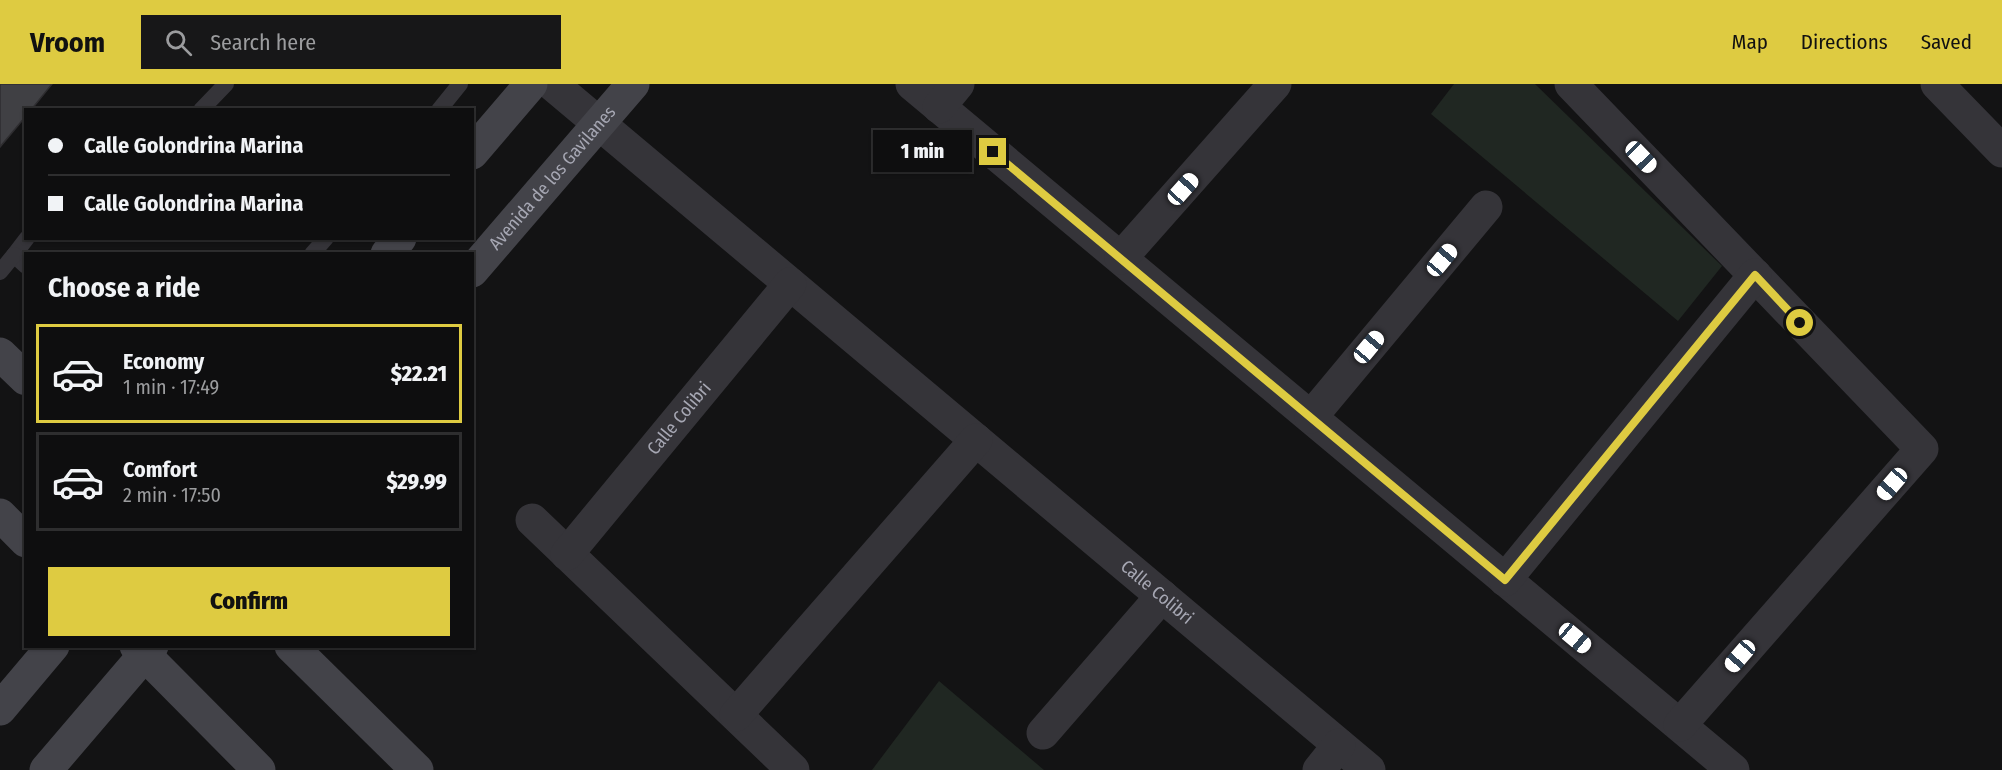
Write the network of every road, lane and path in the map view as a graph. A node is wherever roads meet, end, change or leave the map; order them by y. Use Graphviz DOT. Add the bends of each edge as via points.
graph roads {
  1 [pos="226,84"];
  2 [pos="459,84"];
  3 [pos="531,84"];
  4 [pos="552,84"];
  5 [pos="633,84"];
  6 [pos="912,84"];
  7 [pos="1275,84"];
  8 [pos="1937,84"];
  9 [pos="1576,86"];
  10 [pos="948,95"];
  11 [pos="203,108"];
  12 [pos="441,108"];
  13 [pos="599,123"];
  14 [pos="474,151"];
  15 [pos="2002,151"];
  16 [pos="1486,207"];
  17 [pos="26,240"];
  18 [pos="324,240"];
  19 [pos="314,252"];
  20 [pos="1121,258"];
  21 [pos="20,261"];
  22 [pos="474,269"];
  23 [pos="0,272"];
  24 [pos="1755,275"];
  25 [pos="790,284"];
  26 [pos="0,354"];
  27 [pos="24,378"];
  28 [pos="1311,417"];
  29 [pos="976,440"];
  30 [pos="0,515"];
  31 [pos="532,520"];
  32 [pos="24,539"];
  33 [pos="567,554"];
  34 [pos="1505,580"];
  35 [pos="1162,596"];
  36 [pos="51,648"];
  37 [pos="293,648"];
  38 [pos="144,649"];
  39 [pos="0,709"];
  40 [pos="736,715"];
  41 [pos="1680,725"];
  42 [pos="1043,733"];
  43 [pos="1339,745"];
  44 [pos="46,770"];
  45 [pos="259,770"];
  46 [pos="417,770"];
  47 [pos="793,770"];
  48 [pos="1318,770"];
  49 [pos="1369,770"];
  50 [pos="1733,770"];
  1 -- 11 [label="lane"];
  2 -- 12 [label="lane"];
  3 -- 14 [label="main road"];
  4 -- 13 [label="street, Calle Colibri"];
  5 -- 13 [label="main road, Avenida de los Gavilanes"];
  6 -- 10 [label="street"];
  7 -- 20 [label="street"];
  8 -- 15 [label="street"];
  9 -- 24 [label="street"];
  10 -- 20 [label="street"];
  13 -- 22 [label="main road, Avenida de los Gavilanes"];
  13 -- 25 [label="street, Calle Colibri"];
  16 -- 28 [label="street"];
  17 -- 21 [label="lane"];
  18 -- 19 [label="lane"];
  20 -- 28 [label="street"];
  21 -- 23 [label="lane"];
  24 -- 34 [label="street"];
  24 -- 41 [label="street" via="1922,449"];
  25 -- 29 [label="street, Calle Colibri"];
  25 -- 33 [label="street, Calle Colibri"];
  26 -- 27 [label="main road"];
  28 -- 34 [label="street"];
  29 -- 35 [label="street, Calle Colibri"];
  29 -- 40 [label="street"];
  30 -- 32 [label="main road"];
  31 -- 33 [label="street"];
  33 -- 40 [label="street"];
  34 -- 41 [label="street"];
  35 -- 42 [label="street"];
  35 -- 43 [label="street, Calle Colibri"];
  36 -- 39 [label="main road"];
  37 -- 46 [label="main road"];
  38 -- 44 [label="main road"];
  38 -- 45 [label="main road"];
  40 -- 47 [label="street"];
  41 -- 50 [label="street"];
  43 -- 48 [label="street"];
  43 -- 49 [label="street, Calle Colibri"];
}
